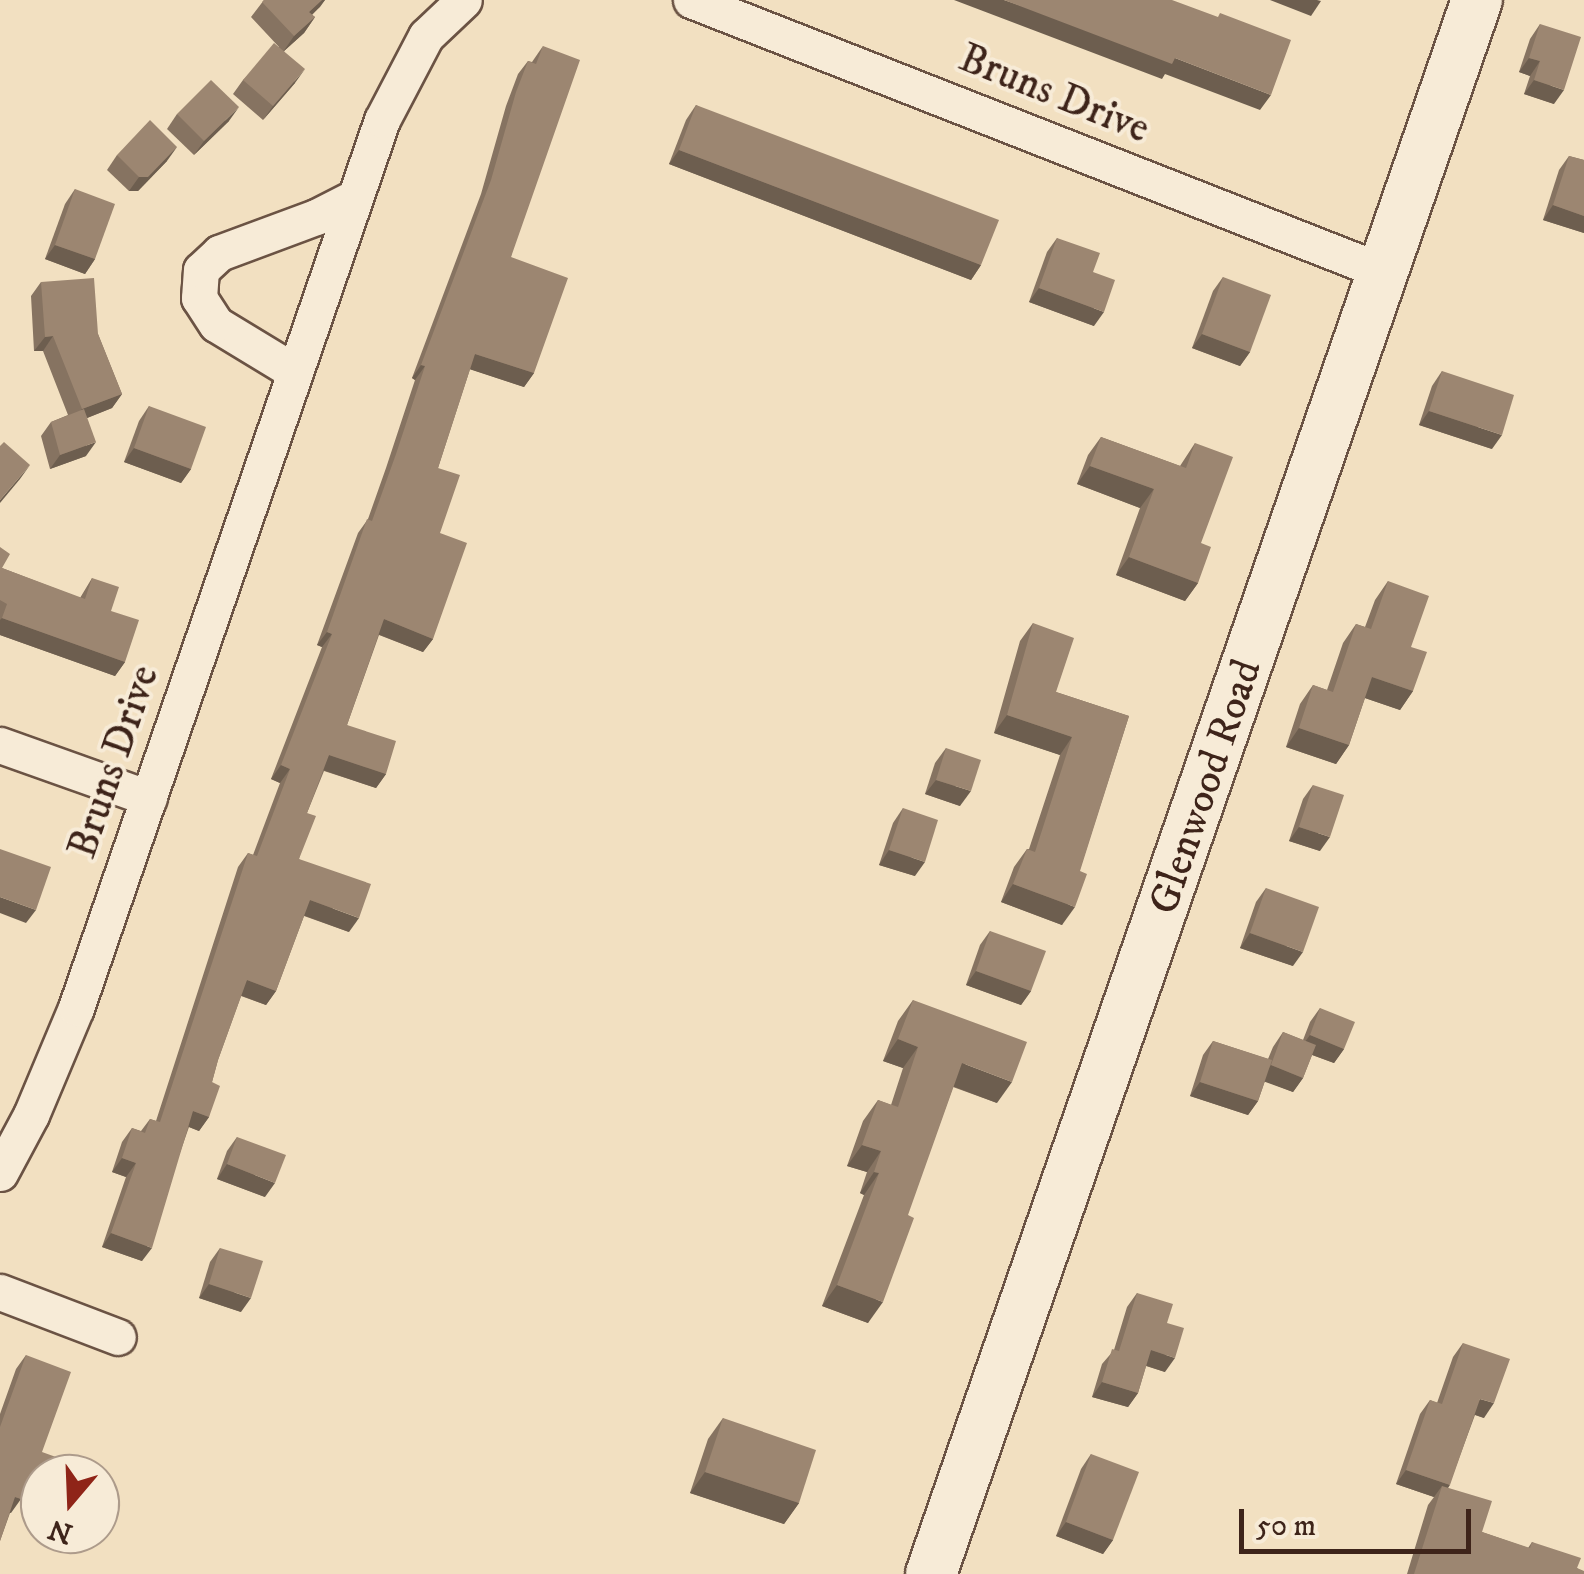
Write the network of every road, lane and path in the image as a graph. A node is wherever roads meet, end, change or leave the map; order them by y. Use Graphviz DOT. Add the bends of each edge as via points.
graph roads {
  1 [pos="464,0"];
  2 [pos="691,0"];
  3 [pos="1477,0"];
  4 [pos="355,197"];
  5 [pos="1384,272"];
  6 [pos="295,372"];
  7 [pos="0,745"];
  8 [pos="149,798"];
  9 [pos="0,1173"];
  10 [pos="0,1292"];
  11 [pos="118,1336"];
  12 [pos="932,1574"];
  1 -- 4 [label="street, Bruns Drive" via="426,36 402,77"];
  2 -- 5 [label="street, Bruns Drive"];
  3 -- 5 [label="street, Glenwood Road"];
  4 -- 6 [label="street, Bruns Drive"];
  4 -- 6 [label="street" via="219,252 201,270 198,298 216,324"];
  5 -- 12 [label="street, Glenwood Road"];
  6 -- 8 [label="street, Bruns Drive"];
  7 -- 8 [label="street"];
  8 -- 9 [label="street, Bruns Drive" via="76,1008"];
  10 -- 11 [label="street"];
}
